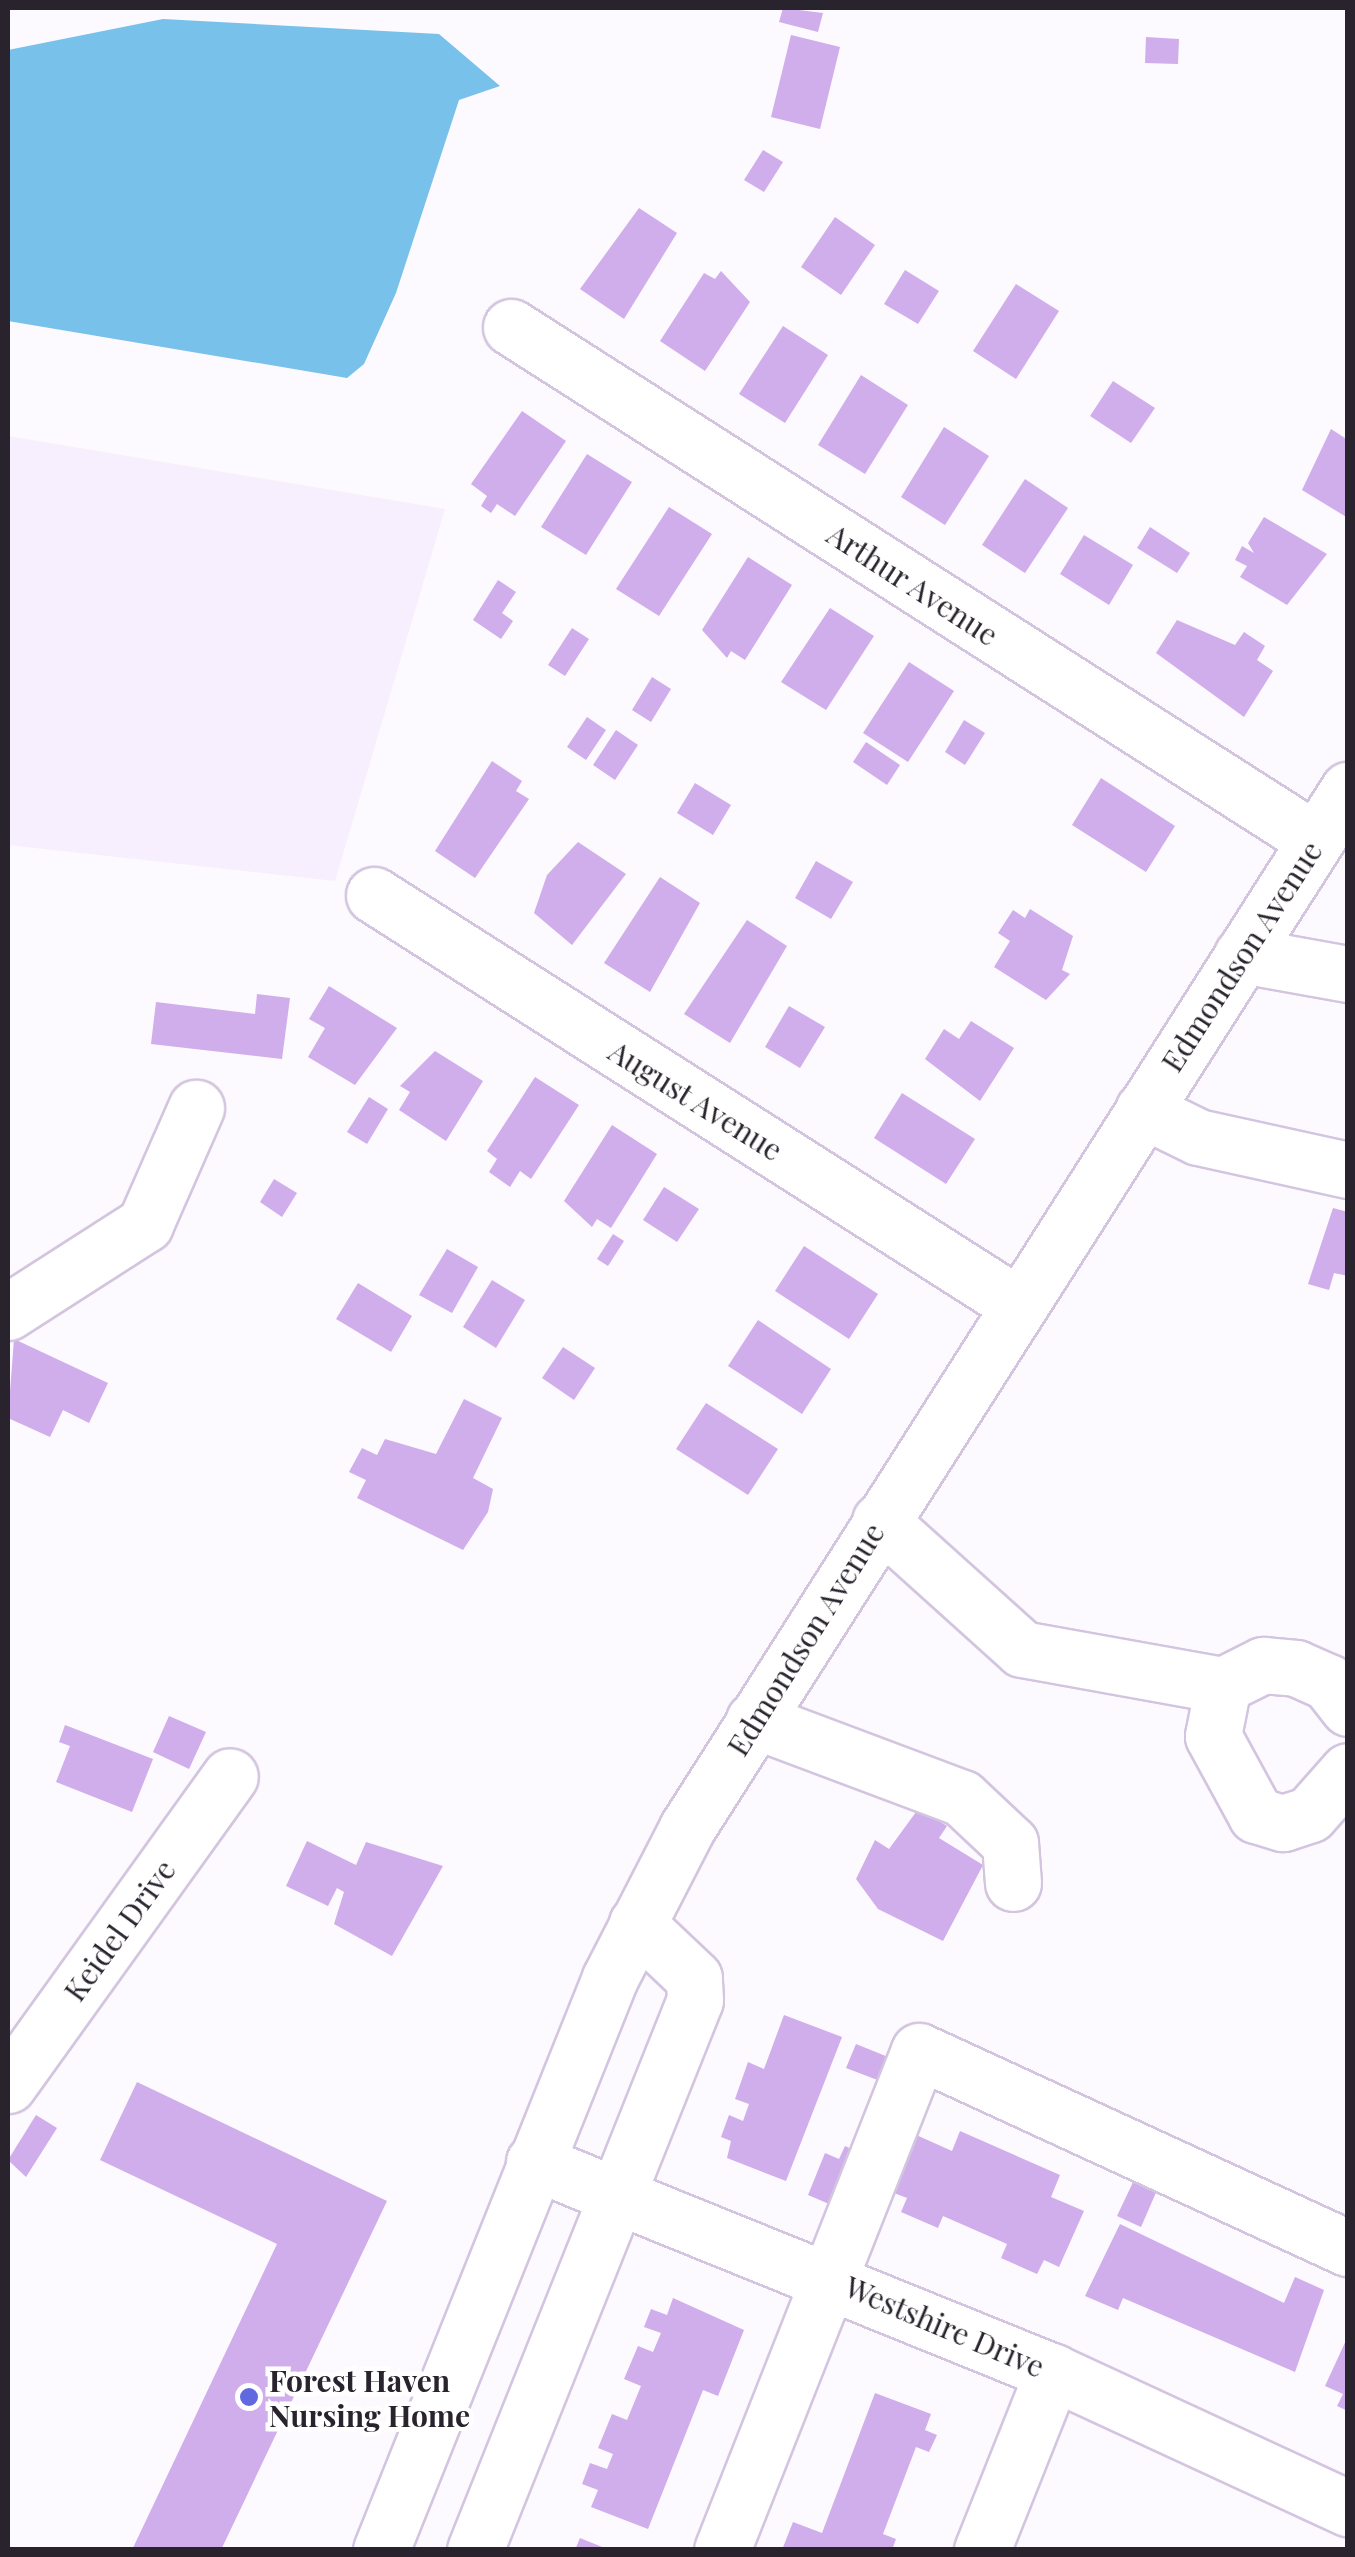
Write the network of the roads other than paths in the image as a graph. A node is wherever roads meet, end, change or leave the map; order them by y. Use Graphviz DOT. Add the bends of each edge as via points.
graph roads {
  1 [pos="511,327"];
  2 [pos="1348,790"];
  3 [pos="1315,840"];
  4 [pos="374,895"];
  5 [pos="1242,955"];
  6 [pos="1348,974"];
  7 [pos="196,1108"];
  8 [pos="1142,1110"];
  9 [pos="1348,1170"];
  10 [pos="1018,1305"];
  11 [pos="8,1312"];
  12 [pos="880,1520"];
  13 [pos="1223,1685"];
  14 [pos="1348,1708"];
  15 [pos="754,1720"];
  16 [pos="1348,1772"];
  17 [pos="230,1776"];
  18 [pos="1013,1883"];
  19 [pos="637,1924"];
  20 [pos="8,2085"];
  21 [pos="534,2162"];
  22 [pos="617,2196"];
  23 [pos="1348,2248"];
  24 [pos="828,2277"];
  25 [pos="1053,2372"];
  26 [pos="1348,2508"];
  27 [pos="381,2550"];
  28 [pos="475,2550"];
  29 [pos="722,2550"];
  30 [pos="982,2550"];
  1 -- 3 [label="street, Arthur Avenue"];
  2 -- 3 [label="street, Edmondson Avenue"];
  3 -- 5 [label="street, Edmondson Avenue"];
  4 -- 10 [label="street, August Avenue"];
  5 -- 6 [label="street"];
  5 -- 8 [label="street, Edmondson Avenue"];
  7 -- 11 [label="street" via="144,1224"];
  8 -- 9 [label="street" via="1198,1137"];
  8 -- 10 [label="street, Edmondson Avenue"];
  10 -- 12 [label="street, Edmondson Avenue"];
  12 -- 13 [label="street" via="1022,1648"];
  12 -- 15 [label="street, Edmondson Avenue"];
  13 -- 14 [label="street" via="1263,1665 1296,1668 1328,1682"];
  13 -- 16 [label="street" via="1213,1736 1256,1816 1282,1823 1310,1814"];
  15 -- 18 [label="street" via="962,1798 1010,1842"];
  15 -- 19 [label="street, Edmondson Avenue"];
  17 -- 20 [label="street, Keidel Drive"];
  19 -- 21 [label="street, Edmondson Avenue"];
  19 -- 22 [label="street" via="694,1978 695,2000"];
  21 -- 22 [label="street, Westshire Drive"];
  21 -- 27 [label="street, Edmondson Avenue"];
  22 -- 24 [label="street, Westshire Drive"];
  22 -- 28 [label="street"];
  23 -- 24 [label="street" via="918,2051"];
  24 -- 25 [label="street, Westshire Drive"];
  24 -- 29 [label="street"];
  25 -- 26 [label="street, Westshire Drive"];
  25 -- 30 [label="street"];
}
